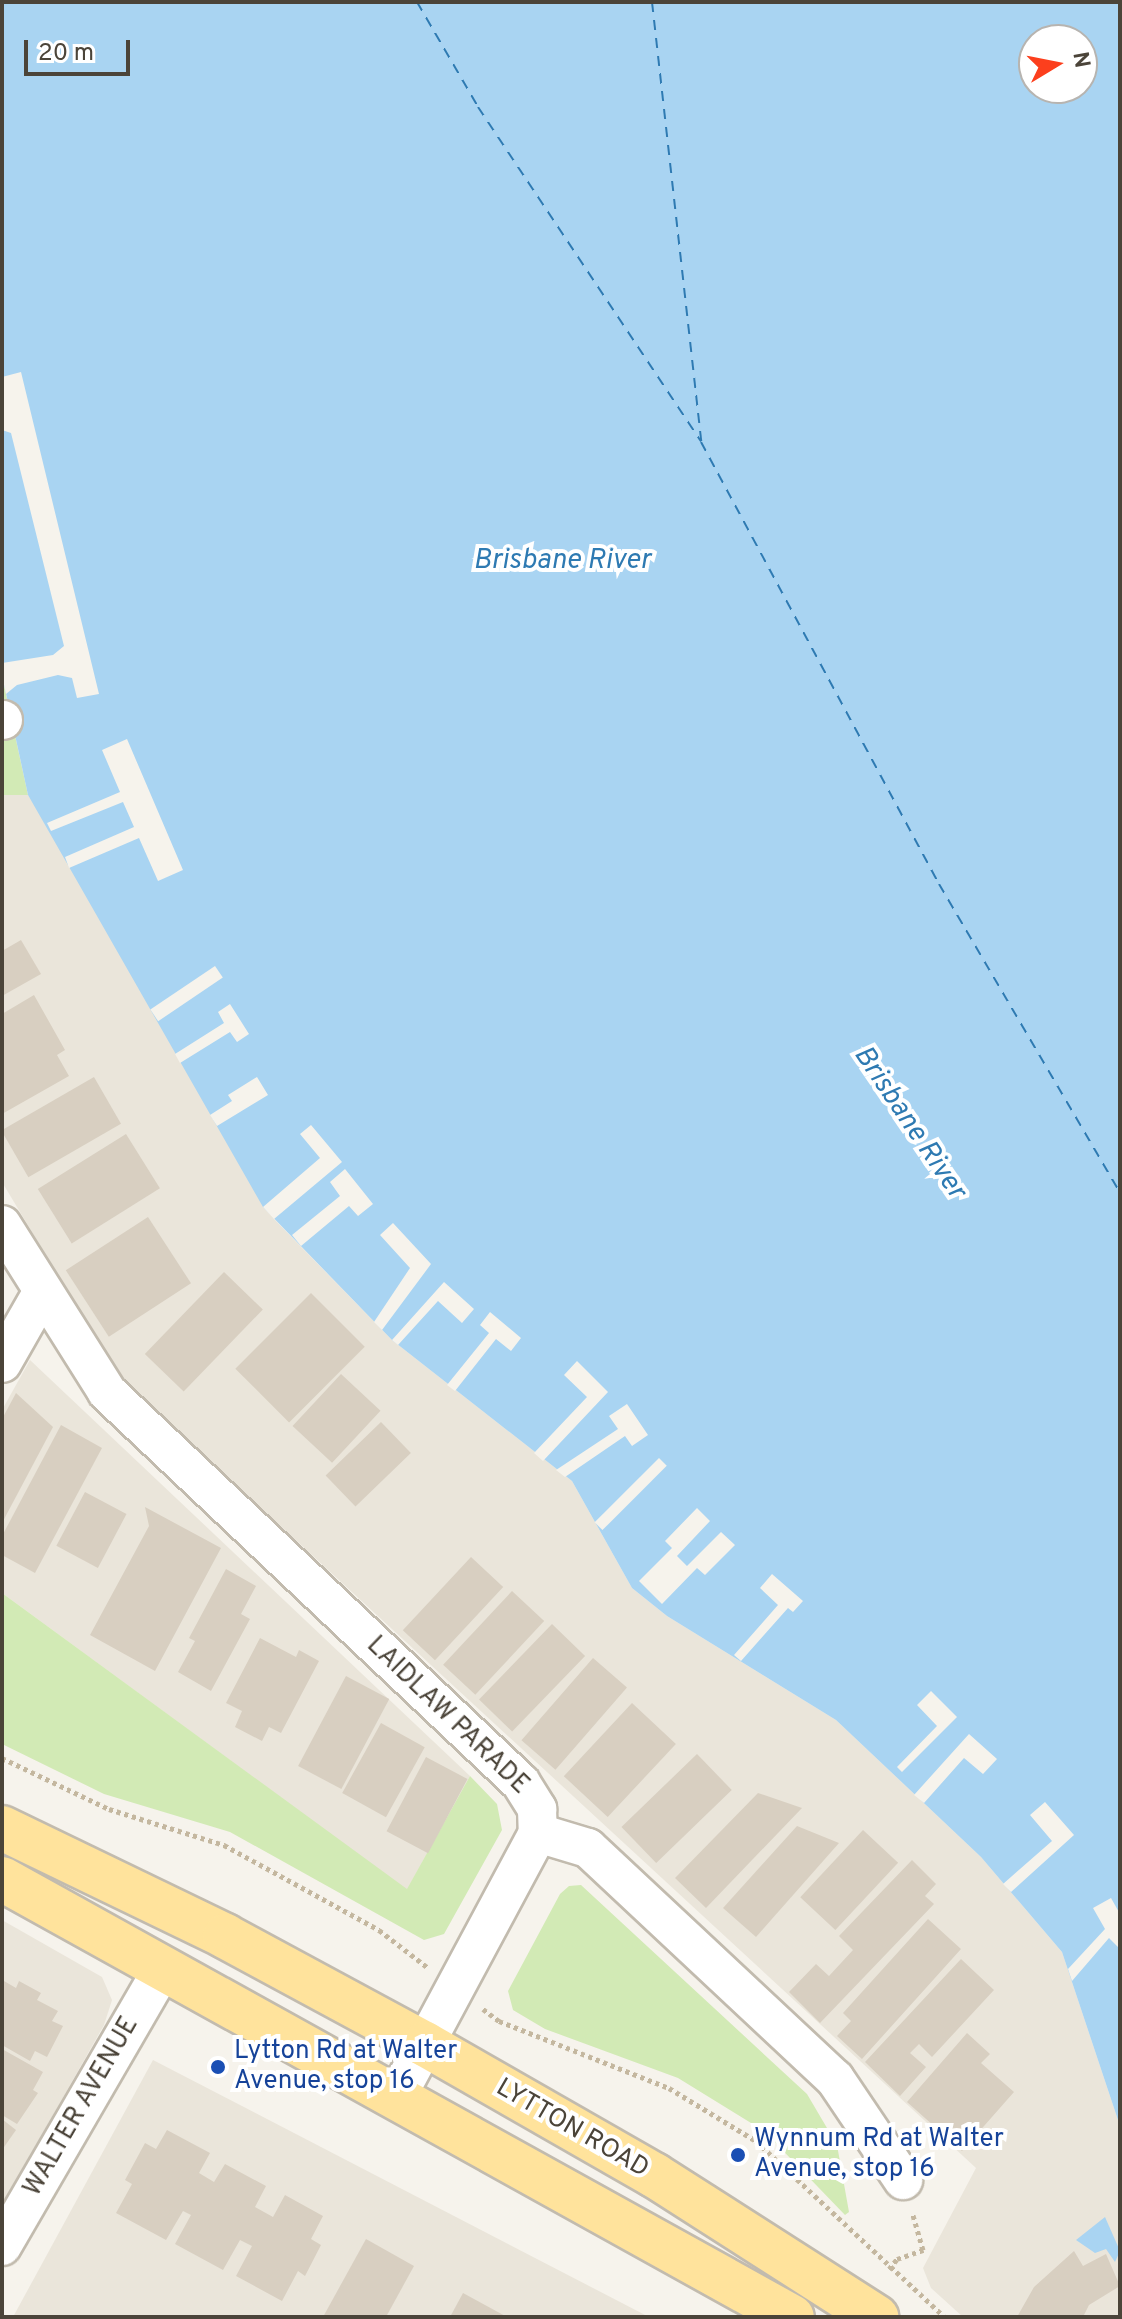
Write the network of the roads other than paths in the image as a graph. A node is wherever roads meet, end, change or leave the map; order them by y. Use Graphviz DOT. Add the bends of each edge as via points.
graph roads {
  1 [pos="2,1225"];
  2 [pos="42,1293"];
  3 [pos="2,1363"];
  4 [pos="2,1828"];
  5 [pos="538,1833"];
  6 [pos="2,1879"];
  7 [pos="163,1968"];
  8 [pos="425,2044"];
  9 [pos="396,2098"];
  10 [pos="903,2180"];
  11 [pos="2,2246"];
  12 [pos="792,2317"];
  13 [pos="876,2317"];
  1 -- 2 [label="street, LAIDLAW PARADE"];
  2 -- 3 [label="street"];
  2 -- 5 [label="street, LAIDLAW PARADE" via="107,1392 521,1783 537,1809"];
  4 -- 8 [label="main road, LYTTON ROAD" via="225,1936"];
  5 -- 8 [label="street"];
  5 -- 10 [label="street" via="588,1848 835,2079"];
  6 -- 7 [label="main road"];
  7 -- 9 [label="main road"];
  7 -- 11 [label="street, WALTER AVENUE"];
  8 -- 9 [label="street"];
  8 -- 13 [label="main road, LYTTON ROAD" via="654,2175"];
  9 -- 12 [label="main road"];
}
